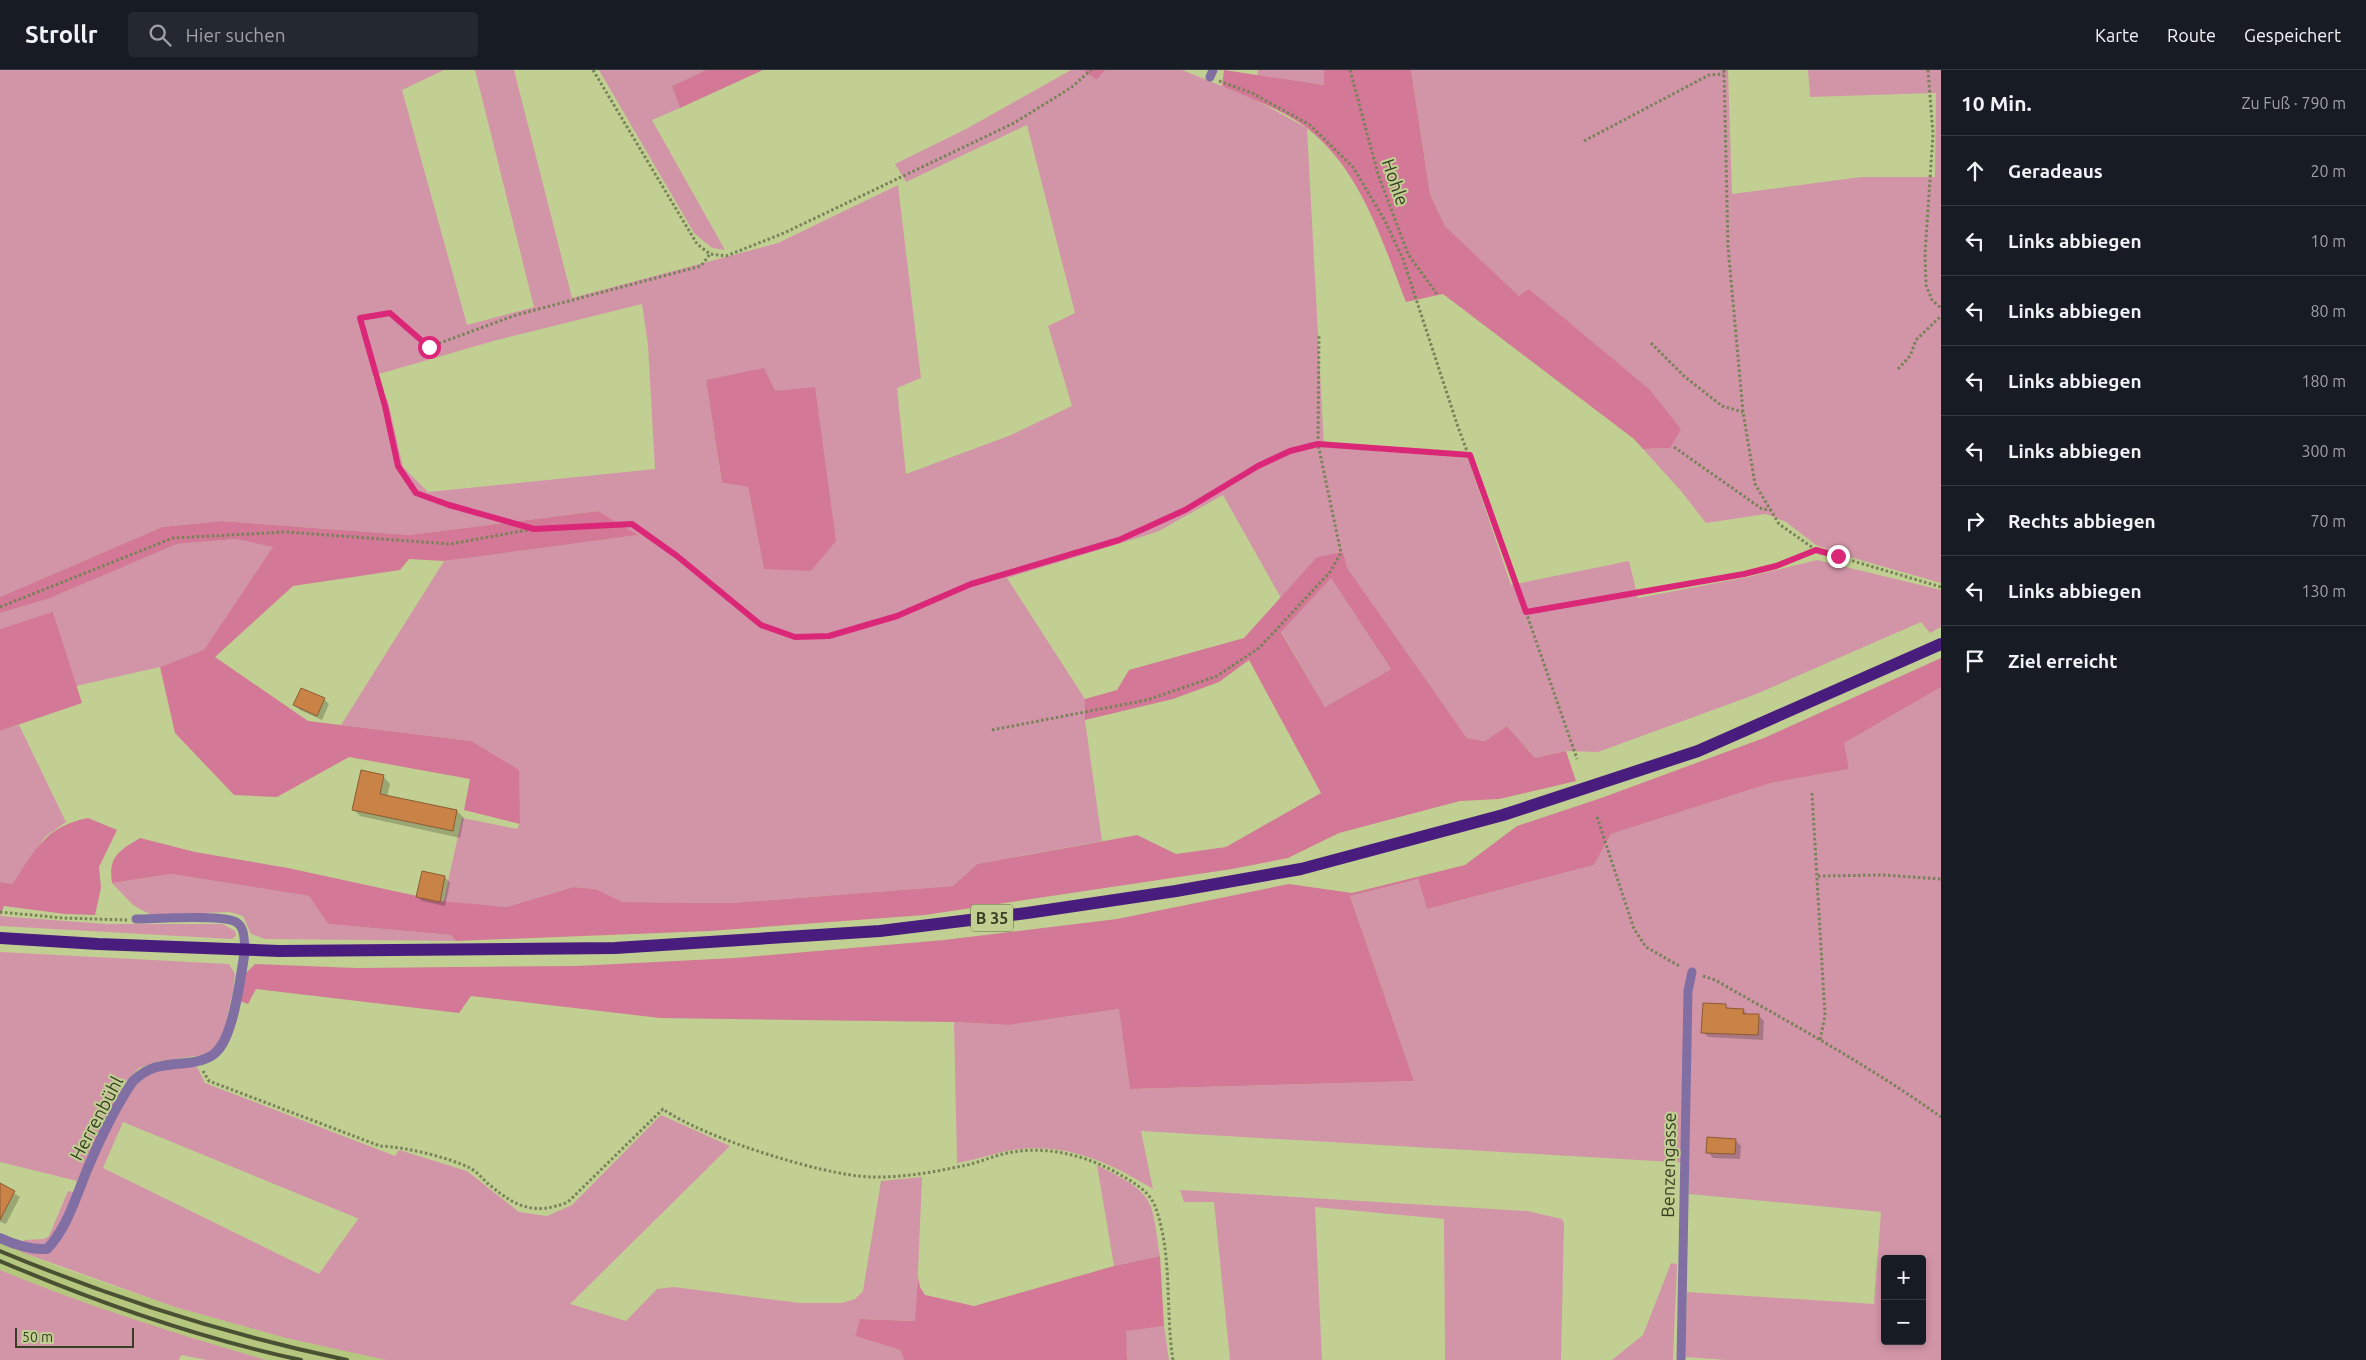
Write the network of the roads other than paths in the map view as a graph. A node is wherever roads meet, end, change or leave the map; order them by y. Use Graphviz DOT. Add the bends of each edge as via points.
graph roads {
  1 [pos="1941,644"];
  2 [pos="136,920"];
  3 [pos="0,938"];
  4 [pos="245,950"];
  5 [pos="1692,972"];
  6 [pos="0,1238"];
  7 [pos="1681,1360"];
  8 [pos="1686,1360"];
  1 -- 4 [label="main road, B 35" via="1698,751 1503,815 1301,869 1067,907 880,931 615,948"];
  2 -- 4 [label="lane" via="218,918 236,921 243,929"];
  3 -- 4 [label="main road, B 35"];
  4 -- 6 [label="street, Herrenbühl" via="226,1038 218,1051 198,1061 154,1066 133,1081 95,1152 59,1233 47,1249 36,1250"];
  5 -- 7 [label="lane, Benzengasse" via="1688,991"];
  7 -- 8 [label="lane"];
}
